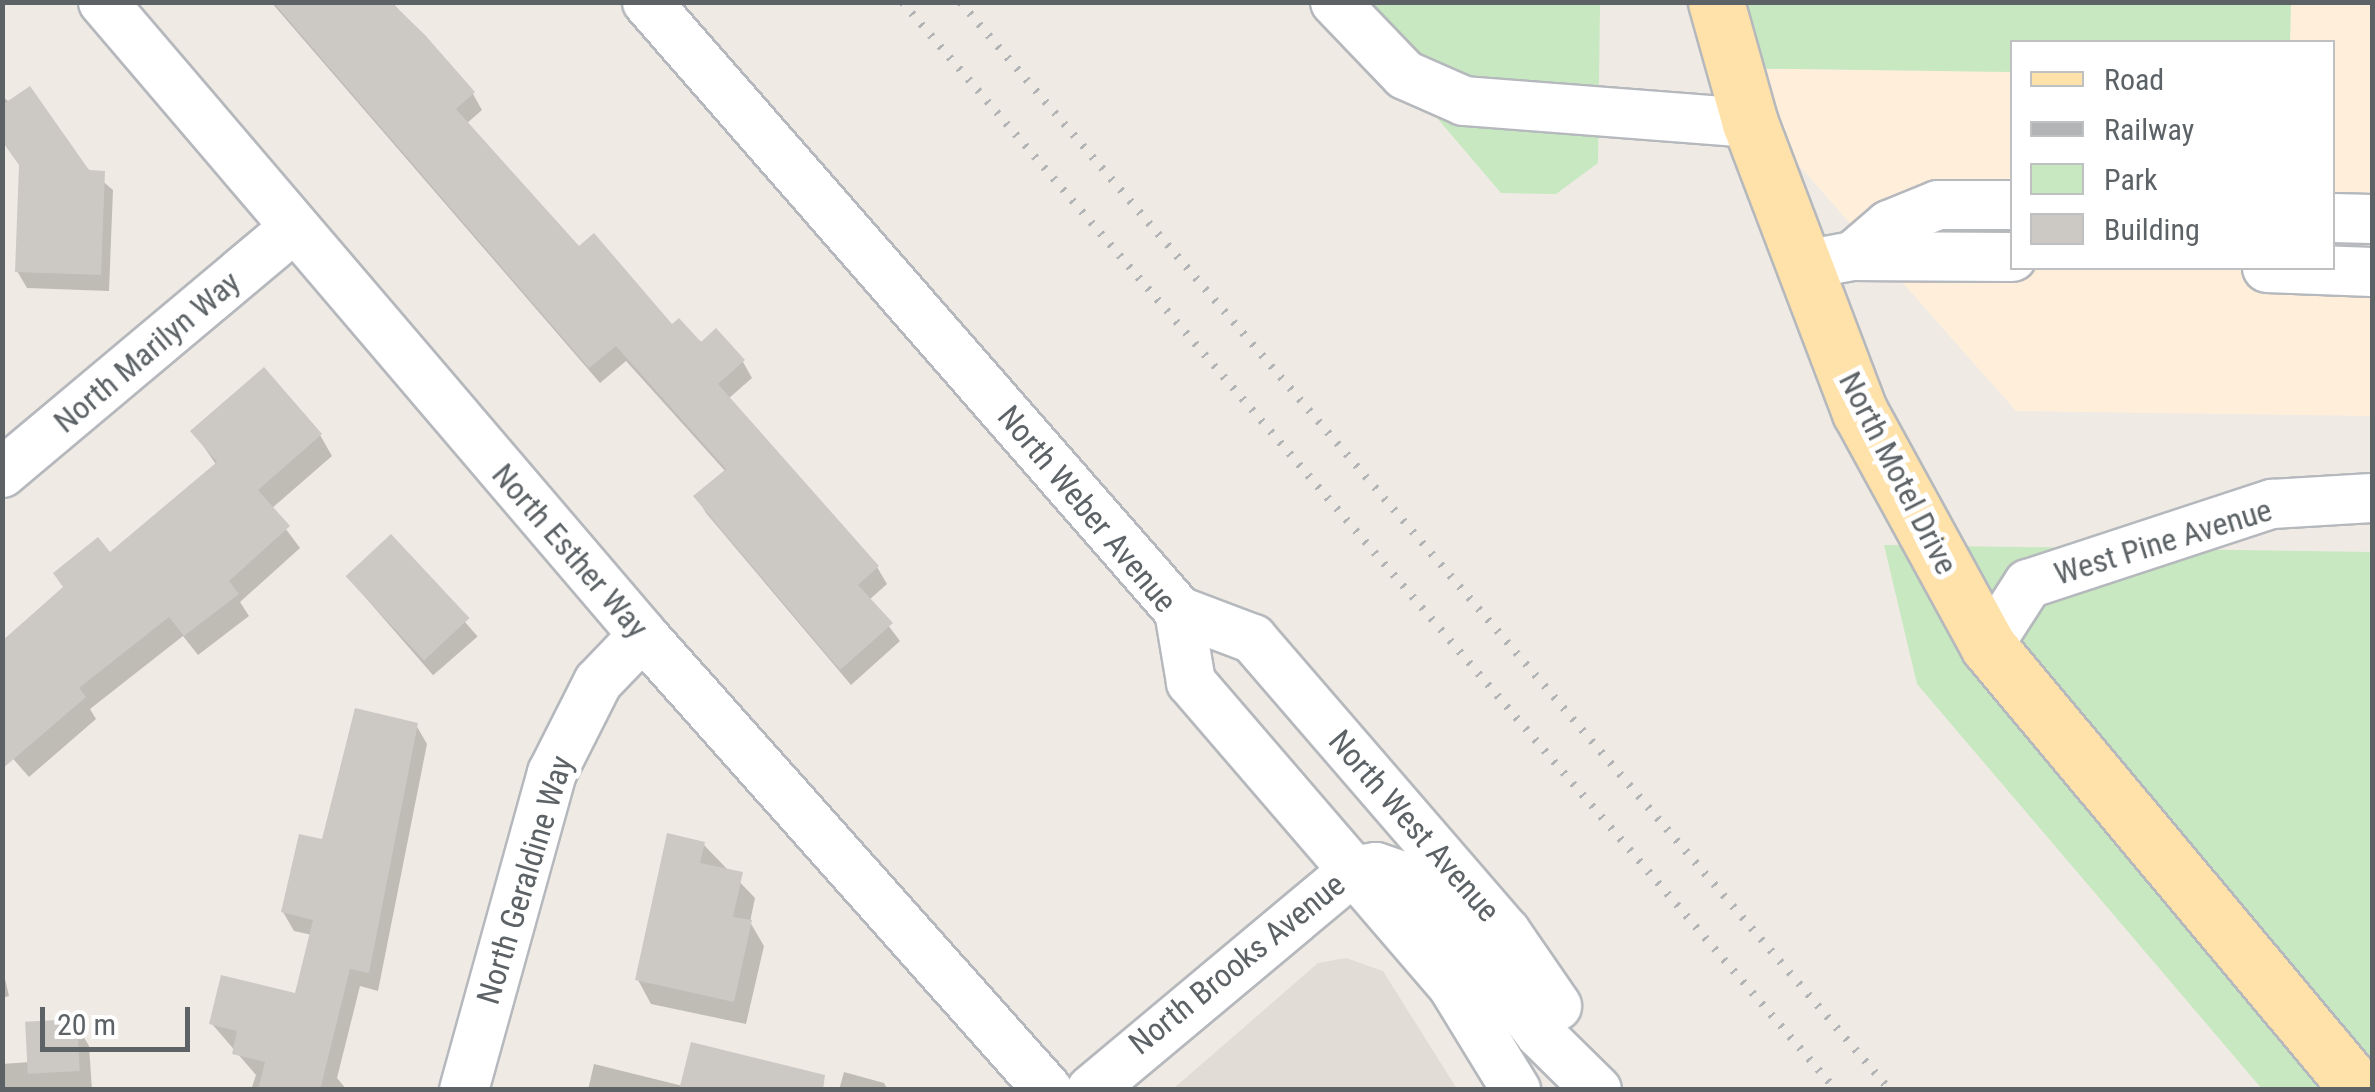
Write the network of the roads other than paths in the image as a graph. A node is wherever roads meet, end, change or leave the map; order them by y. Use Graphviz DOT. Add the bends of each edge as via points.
graph roads {
  1 [pos="103,2"];
  2 [pos="648,2"];
  3 [pos="1335,2"];
  4 [pos="1716,2"];
  5 [pos="1750,123"];
  6 [pos="1938,204"];
  7 [pos="2010,206"];
  8 [pos="2335,218"];
  9 [pos="2372,219"];
  10 [pos="292,230"];
  11 [pos="1938,255"];
  12 [pos="2010,258"];
  13 [pos="1829,260"];
  14 [pos="2320,270"];
  15 [pos="2372,272"];
  16 [pos="2,473"];
  17 [pos="2372,498"];
  18 [pos="1179,611"];
  19 [pos="643,634"];
  20 [pos="1988,646"];
  21 [pos="1353,871"];
  22 [pos="464,1090"];
  23 [pos="1048,1090"];
  24 [pos="1091,1090"];
  25 [pos="1516,1090"];
  26 [pos="1600,1090"];
  27 [pos="2359,1090"];
  1 -- 10 [label="street, North Esther Way"];
  2 -- 18 [label="street, North Weber Avenue"];
  3 -- 5 [label="street" via="1405,76 1464,101"];
  4 -- 5 [label="main road"];
  5 -- 13 [label="main road, North Motel Drive"];
  6 -- 7 [label="street"];
  6 -- 11 [label="street"];
  6 -- 13 [label="street"];
  8 -- 9 [label="street"];
  10 -- 16 [label="street, North Marilyn Way"];
  10 -- 19 [label="street, North Esther Way"];
  11 -- 12 [label="street"];
  11 -- 13 [label="street"];
  13 -- 20 [label="main road, North Motel Drive" via="1860,412"];
  14 -- 15 [label="street"];
  17 -- 20 [label="street, West Pine Avenue" via="2272,504 2028,584"];
  18 -- 21 [label="street, North Weber Avenue" via="1191,682"];
  18 -- 26 [label="street, North West Avenue" via="1253,638 1506,932"];
  19 -- 22 [label="street, North Geraldine Way" via="598,682 552,772"];
  19 -- 23 [label="street, North Esther Way"];
  20 -- 27 [label="main road, North Motel Drive"];
  21 -- 24 [label="street, North Brooks Avenue"];
  21 -- 25 [label="street, North Weber Avenue" via="1453,987"];
  21 -- 26 [label="street, North Brooks Avenue" via="1376,867 1425,884 1540,1034"];
}
